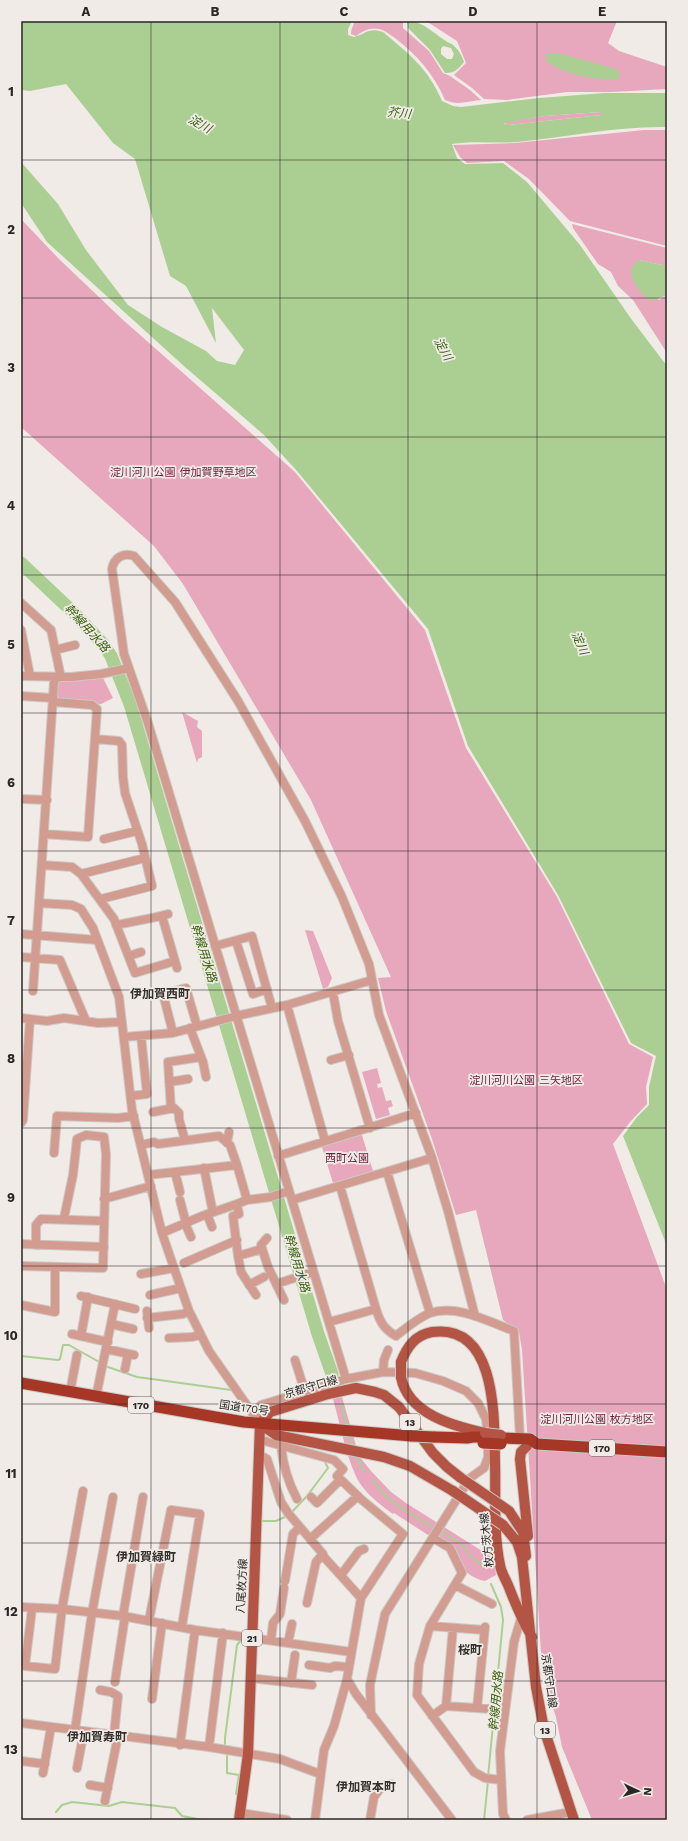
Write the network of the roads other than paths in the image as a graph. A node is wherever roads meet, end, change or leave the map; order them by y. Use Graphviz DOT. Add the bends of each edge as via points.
graph roads {
  1 [pos="21,604"];
  2 [pos="21,630"];
  3 [pos="75,645"];
  4 [pos="55,650"];
  5 [pos="128,668"];
  6 [pos="25,676"];
  7 [pos="57,677"];
  8 [pos="21,696"];
  9 [pos="53,700"];
  10 [pos="95,739"];
  11 [pos="21,799"];
  12 [pos="47,800"];
  13 [pos="137,831"];
  14 [pos="44,834"];
  15 [pos="104,839"];
  16 [pos="146,858"];
  17 [pos="93,862"];
  18 [pos="42,865"];
  19 [pos="97,870"];
  20 [pos="82,874"];
  21 [pos="101,899"];
  22 [pos="39,903"];
  23 [pos="116,926"];
  24 [pos="21,934"];
  25 [pos="37,935"];
  26 [pos="97,940"];
  27 [pos="236,941"];
  28 [pos="215,946"];
  29 [pos="141,952"];
  30 [pos="129,956"];
  31 [pos="21,957"];
  32 [pos="35,958"];
  33 [pos="372,980"];
  34 [pos="267,989"];
  35 [pos="33,992"];
  36 [pos="333,993"];
  37 [pos="287,1005"];
  38 [pos="272,1008"];
  39 [pos="236,1016"];
  40 [pos="21,1018"];
  41 [pos="30,1019"];
  42 [pos="86,1021"];
  43 [pos="122,1022"];
  44 [pos="194,1027"];
  45 [pos="173,1033"];
  46 [pos="141,1036"];
  47 [pos="124,1037"];
  48 [pos="25,1051"];
  49 [pos="348,1055"];
  50 [pos="201,1057"];
  51 [pos="331,1060"];
  52 [pos="206,1077"];
  53 [pos="188,1079"];
  54 [pos="169,1082"];
  55 [pos="131,1096"];
  56 [pos="171,1108"];
  57 [pos="153,1112"];
  58 [pos="416,1113"];
  59 [pos="134,1116"];
  60 [pos="21,1123"];
  61 [pos="370,1128"];
  62 [pos="229,1132"];
  63 [pos="185,1140"];
  64 [pos="325,1141"];
  65 [pos="227,1143"];
  66 [pos="141,1145"];
  67 [pos="54,1153"];
  68 [pos="278,1156"];
  69 [pos="432,1158"];
  70 [pos="237,1165"];
  71 [pos="204,1168"];
  72 [pos="175,1172"];
  73 [pos="387,1172"];
  74 [pos="148,1175"];
  75 [pos="151,1186"];
  76 [pos="340,1186"];
  77 [pos="289,1191"];
  78 [pos="104,1199"];
  79 [pos="247,1200"];
  80 [pos="292,1200"];
  81 [pos="237,1204"];
  82 [pos="209,1211"];
  83 [pos="64,1218"];
  84 [pos="104,1221"];
  85 [pos="185,1223"];
  86 [pos="212,1227"];
  87 [pos="162,1233"];
  88 [pos="191,1237"];
  89 [pos="267,1238"];
  90 [pos="237,1240"];
  91 [pos="21,1244"];
  92 [pos="36,1244"];
  93 [pos="104,1247"];
  94 [pos="262,1249"];
  95 [pos="238,1256"];
  96 [pos="184,1263"];
  97 [pos="21,1266"];
  98 [pos="55,1267"];
  99 [pos="174,1268"];
  100 [pos="310,1273"];
  101 [pos="141,1274"];
  102 [pos="264,1277"];
  103 [pos="276,1284"];
  104 [pos="249,1285"];
  105 [pos="181,1288"];
  106 [pos="150,1295"];
  107 [pos="256,1296"];
  108 [pos="284,1300"];
  109 [pos="115,1304"];
  110 [pos="21,1305"];
  111 [pos="135,1308"];
  112 [pos="376,1308"];
  113 [pos="189,1311"];
  114 [pos="430,1313"];
  115 [pos="475,1316"];
  116 [pos="329,1322"];
  117 [pos="111,1324"];
  118 [pos="149,1328"];
  119 [pos="133,1329"];
  120 [pos="72,1334"];
  121 [pos="200,1335"];
  122 [pos="81,1336"];
  123 [pos="169,1338"];
  124 [pos="107,1345"];
  125 [pos="388,1350"];
  126 [pos="77,1355"];
  127 [pos="295,1360"];
  128 [pos="125,1369"];
  129 [pos="383,1372"];
  130 [pos="396,1374"];
  131 [pos="346,1379"];
  132 [pos="21,1383"];
  133 [pos="70,1392"];
  134 [pos="305,1392"];
  135 [pos="96,1397"];
  136 [pos="257,1421"];
  137 [pos="484,1437"];
  138 [pos="260,1440"];
  139 [pos="529,1443"];
  140 [pos="281,1446"];
  141 [pos="667,1452"];
  142 [pos="260,1455"];
  143 [pos="340,1480"];
  144 [pos="83,1491"];
  145 [pos="358,1496"];
  146 [pos="113,1497"];
  147 [pos="143,1497"];
  148 [pos="312,1497"];
  149 [pos="297,1499"];
  150 [pos="300,1527"];
  151 [pos="433,1538"];
  152 [pos="310,1539"];
  153 [pos="364,1549"];
  154 [pos="323,1554"];
  155 [pos="528,1568"];
  156 [pos="341,1575"];
  157 [pos="455,1585"];
  158 [pos="361,1598"];
  159 [pos="308,1603"];
  160 [pos="492,1604"];
  161 [pos="21,1607"];
  162 [pos="32,1609"];
  163 [pos="62,1609"];
  164 [pos="92,1612"];
  165 [pos="124,1616"];
  166 [pos="521,1618"];
  167 [pos="149,1620"];
  168 [pos="162,1623"];
  169 [pos="292,1624"];
  170 [pos="182,1626"];
  171 [pos="430,1626"];
  172 [pos="453,1628"];
  173 [pos="195,1630"];
  174 [pos="223,1633"];
  175 [pos="25,1636"];
  176 [pos="252,1637"];
  177 [pos="532,1637"];
  178 [pos="271,1640"];
  179 [pos="288,1643"];
  180 [pos="351,1652"];
  181 [pos="295,1655"];
  182 [pos="309,1665"];
  183 [pos="348,1667"];
  184 [pos="250,1678"];
  185 [pos="347,1679"];
  186 [pos="291,1683"];
  187 [pos="312,1685"];
  188 [pos="100,1690"];
  189 [pos="109,1691"];
  190 [pos="152,1699"];
  191 [pos="446,1706"];
  192 [pos="477,1708"];
  193 [pos="491,1709"];
  194 [pos="371,1714"];
  195 [pos="432,1716"];
  196 [pos="21,1723"];
  197 [pos="51,1727"];
  198 [pos="75,1730"];
  199 [pos="84,1731"];
  200 [pos="116,1735"];
  201 [pos="180,1744"];
  202 [pos="209,1748"];
  203 [pos="248,1754"];
  204 [pos="21,1761"];
  205 [pos="44,1764"];
  206 [pos="77,1768"];
  207 [pos="43,1773"];
  208 [pos="320,1774"];
  209 [pos="493,1779"];
  210 [pos="391,1784"];
  211 [pos="90,1785"];
  212 [pos="108,1788"];
  213 [pos="105,1800"];
  214 [pos="572,1816"];
  215 [pos="240,1817"];
  216 [pos="287,1820"];
  217 [pos="315,1820"];
  218 [pos="370,1820"];
  219 [pos="452,1820"];
  220 [pos="506,1820"];
  221 [pos="526,1820"];
  1 -- 4 [label="street" via="51,630"];
  2 -- 6 [label="street"];
  3 -- 4 [label="street"];
  4 -- 7 [label="street" via="60,673"];
  5 -- 7 [label="street" via="101,674"];
  5 -- 28 [label="street" via="148,722"];
  5 -- 33 [label="street" via="112,569 113,562 119,556 128,554 134,556 175,602 238,701 305,821 342,897 369,964"];
  6 -- 7 [label="street"];
  7 -- 9 [label="street" via="54,682"];
  8 -- 9 [label="street"];
  9 -- 10 [label="street" via="92,705 97,709"];
  9 -- 12 [label="street"];
  10 -- 13 [label="street" via="120,741 125,793"];
  10 -- 14 [label="street" via="88,837"];
  11 -- 12 [label="street"];
  12 -- 14 [label="street"];
  13 -- 15 [label="street" via="116,840"];
  13 -- 16 [label="street"];
  14 -- 18 [label="street"];
  16 -- 19 [label="street"];
  16 -- 21 [label="street" via="152,886"];
  17 -- 19 [label="street"];
  18 -- 20 [label="street" via="72,867"];
  18 -- 22 [label="street"];
  19 -- 20 [label="street"];
  20 -- 21 [label="street"];
  21 -- 23 [label="street"];
  22 -- 25 [label="street"];
  22 -- 26 [label="street" via="72,905 81,909"];
  23 -- 30 [label="street"];
  23 -- 30 [label="street" via="165,915 176,965 135,973"];
  24 -- 25 [label="street"];
  25 -- 26 [label="street"];
  25 -- 32 [label="street"];
  26 -- 43 [label="street" via="119,997"];
  27 -- 28 [label="street"];
  27 -- 34 [label="street" via="253,994"];
  27 -- 34 [label="street" via="252,936"];
  28 -- 39 [label="street"];
  29 -- 30 [label="street"];
  31 -- 32 [label="street"];
  32 -- 35 [label="street"];
  32 -- 42 [label="street" via="60,960"];
  33 -- 36 [label="street"];
  33 -- 58 [label="street" via="379,1015"];
  34 -- 38 [label="street"];
  36 -- 37 [label="street"];
  36 -- 49 [label="street"];
  37 -- 38 [label="street"];
  37 -- 64 [label="street"];
  38 -- 39 [label="street"];
  39 -- 44 [label="street"];
  39 -- 68 [label="street"];
  40 -- 41 [label="street"];
  41 -- 42 [label="street" via="47,1021 64,1018"];
  41 -- 48 [label="street"];
  42 -- 43 [label="street"];
  43 -- 47 [label="street"];
  44 -- 45 [label="street"];
  44 -- 45 [label="street" via="186,988 163,994"];
  44 -- 50 [label="street"];
  45 -- 46 [label="street"];
  46 -- 47 [label="street"];
  46 -- 55 [label="street" via="147,1094"];
  47 -- 55 [label="street"];
  48 -- 60 [label="street"];
  49 -- 51 [label="street"];
  49 -- 61 [label="street"];
  50 -- 52 [label="street"];
  50 -- 54 [label="street" via="168,1062"];
  53 -- 54 [label="street"];
  54 -- 56 [label="street"];
  55 -- 59 [label="street"];
  56 -- 57 [label="street"];
  56 -- 63 [label="street" via="179,1113"];
  58 -- 61 [label="street"];
  58 -- 69 [label="street"];
  59 -- 66 [label="street"];
  59 -- 67 [label="street" via="57,1116"];
  61 -- 64 [label="street"];
  62 -- 65 [label="street"];
  63 -- 65 [label="street" via="219,1136"];
  63 -- 66 [label="street"];
  64 -- 68 [label="street"];
  65 -- 70 [label="street"];
  66 -- 74 [label="street"];
  68 -- 77 [label="street"];
  69 -- 73 [label="street"];
  69 -- 115 [label="street"];
  70 -- 71 [label="street"];
  70 -- 79 [label="street"];
  71 -- 72 [label="street"];
  71 -- 82 [label="street"];
  72 -- 74 [label="street"];
  72 -- 85 [label="street"];
  73 -- 76 [label="street"];
  73 -- 114 [label="street"];
  74 -- 75 [label="street"];
  75 -- 78 [label="street"];
  75 -- 87 [label="street"];
  76 -- 80 [label="street"];
  76 -- 112 [label="street"];
  77 -- 79 [label="street" via="271,1197"];
  77 -- 80 [label="street"];
  78 -- 83 [label="street" via="104,1138 86,1135 77,1139"];
  78 -- 84 [label="street"];
  79 -- 81 [label="street"];
  80 -- 100 [label="street"];
  81 -- 82 [label="street"];
  81 -- 90 [label="street" via="239,1214 233,1216"];
  82 -- 85 [label="street"];
  82 -- 86 [label="street"];
  83 -- 84 [label="street"];
  83 -- 92 [label="street" via="41,1218 36,1225"];
  84 -- 93 [label="street"];
  85 -- 87 [label="street"];
  85 -- 88 [label="street"];
  87 -- 99 [label="street"];
  89 -- 94 [label="street" via="261,1245"];
  90 -- 95 [label="street"];
  90 -- 96 [label="street" via="209,1247"];
  91 -- 92 [label="street"];
  92 -- 93 [label="street"];
  93 -- 98 [label="street" via="104,1268"];
  94 -- 95 [label="street"];
  94 -- 103 [label="street"];
  95 -- 104 [label="street" via="241,1272"];
  97 -- 98 [label="street"];
  98 -- 110 [label="street" via="55,1312"];
  99 -- 101 [label="street"];
  99 -- 105 [label="street"];
  100 -- 103 [label="street"];
  100 -- 116 [label="street"];
  102 -- 104 [label="street"];
  103 -- 108 [label="street"];
  104 -- 107 [label="street"];
  105 -- 106 [label="street"];
  105 -- 113 [label="street"];
  109 -- 111 [label="street"];
  109 -- 117 [label="street"];
  109 -- 122 [label="street" via="84,1296"];
  112 -- 114 [label="street" via="386,1331 395,1338"];
  112 -- 116 [label="street"];
  113 -- 118 [label="street" via="183,1314 147,1314"];
  113 -- 121 [label="street"];
  114 -- 115 [label="street" via="443,1311"];
  115 -- 139 [label="street" via="514,1332"];
  116 -- 131 [label="street"];
  117 -- 119 [label="street"];
  117 -- 124 [label="street"];
  120 -- 122 [label="street"];
  121 -- 123 [label="street"];
  121 -- 136 [label="street"];
  122 -- 124 [label="street"];
  124 -- 128 [label="street" via="131,1355"];
  124 -- 135 [label="street"];
  125 -- 129 [label="street"];
  126 -- 133 [label="street"];
  127 -- 134 [label="street"];
  129 -- 130 [label="street"];
  129 -- 131 [label="street"];
  130 -- 137 [label="main road, 枚方茨木線" via="410,1398 428,1414"];
  130 -- 151 [label="street" via="415,1373 466,1391 478,1403 486,1419 488,1457 484,1468 470,1478"];
  130 -- 166 [label="main road, 枚方茨木線, bridge" via="411,1343 420,1336 439,1331 460,1336 469,1343 484,1364 493,1405 496,1533 500,1566"];
  131 -- 134 [label="street"];
  132 -- 133 [label="highway, 国道170号 / 170"];
  133 -- 135 [label="highway, 国道170号 / 170"];
  134 -- 136 [label="street" via="261,1405"];
  135 -- 136 [label="highway, 国道170号 / 170"];
  136 -- 137 [label="highway, 国道170号 / 170, bridge" via="340,1431 466,1438 473,1442"];
  136 -- 138 [label="main road, 八尾枚方線 / 21"];
  136 -- 155 [label="main road, 京都守口線 / 13, bridge" via="270,1412 347,1390 375,1392 392,1401 447,1467 509,1511 523,1532"];
  136 -- 177 [label="main road, 京都守口線 / 13, bridge" via="276,1436 366,1452 410,1466 503,1525 517,1542 522,1557"];
  137 -- 139 [label="highway, 国道170号 / 170, bridge"];
  138 -- 140 [label="street"];
  138 -- 142 [label="main road, 八尾枚方線 / 21"];
  139 -- 141 [label="highway, 国道170号 / 170"];
  139 -- 155 [label="main road" via="521,1452 520,1459 528,1537"];
  140 -- 143 [label="street" via="334,1460 343,1469 337,1476"];
  140 -- 149 [label="street" via="282,1464"];
  142 -- 150 [label="street" via="268,1460 281,1502"];
  142 -- 176 [label="main road, 八尾枚方線 / 21"];
  143 -- 145 [label="street"];
  143 -- 148 [label="street" via="317,1503"];
  144 -- 163 [label="street"];
  145 -- 152 [label="street"];
  145 -- 158 [label="street" via="403,1534"];
  146 -- 164 [label="street"];
  147 -- 165 [label="street"];
  150 -- 152 [label="street"];
  150 -- 178 [label="street" via="293,1534 280,1614 273,1623"];
  151 -- 157 [label="street" via="450,1548 462,1573"];
  151 -- 194 [label="street" via="385,1614 370,1685"];
  152 -- 154 [label="street"];
  153 -- 156 [label="street" via="359,1551"];
  154 -- 156 [label="street"];
  154 -- 159 [label="street" via="316,1562"];
  155 -- 177 [label="main road, 京都守口線 / 13" via="533,1614"];
  156 -- 158 [label="street"];
  157 -- 160 [label="street"];
  157 -- 171 [label="street"];
  158 -- 180 [label="street"];
  161 -- 162 [label="street"];
  162 -- 163 [label="street"];
  162 -- 175 [label="street"];
  163 -- 164 [label="street"];
  163 -- 175 [label="street" via="55,1669 25,1666"];
  164 -- 165 [label="street"];
  164 -- 198 [label="street"];
  165 -- 167 [label="street"];
  165 -- 189 [label="street"];
  166 -- 177 [label="main road, 枚方茨木線"];
  166 -- 209 [label="street" via="514,1642 500,1751"];
  167 -- 168 [label="street"];
  167 -- 170 [label="street" via="171,1510 200,1514"];
  168 -- 170 [label="street"];
  168 -- 190 [label="street"];
  169 -- 179 [label="street"];
  170 -- 173 [label="street"];
  171 -- 172 [label="street"];
  171 -- 195 [label="street" via="419,1664 416,1695"];
  172 -- 191 [label="street"];
  172 -- 192 [label="street" via="484,1629"];
  173 -- 174 [label="street"];
  173 -- 201 [label="street"];
  174 -- 176 [label="street"];
  174 -- 202 [label="street"];
  176 -- 178 [label="street"];
  176 -- 184 [label="main road, 八尾枚方線 / 21"];
  177 -- 214 [label="main road, 京都守口線 / 13" via="536,1687 544,1729"];
  178 -- 179 [label="street"];
  179 -- 180 [label="street"];
  180 -- 183 [label="street"];
  181 -- 186 [label="street"];
  182 -- 183 [label="street"];
  183 -- 185 [label="street"];
  184 -- 186 [label="street"];
  184 -- 203 [label="main road, 八尾枚方線 / 21"];
  185 -- 194 [label="street"];
  185 -- 208 [label="street" via="334,1726 324,1750"];
  186 -- 187 [label="street"];
  188 -- 189 [label="street"];
  189 -- 200 [label="street" via="118,1696"];
  191 -- 192 [label="street"];
  191 -- 195 [label="street"];
  192 -- 193 [label="street"];
  194 -- 219 [label="street"];
  195 -- 209 [label="street" via="474,1772"];
  196 -- 197 [label="street"];
  197 -- 198 [label="street"];
  197 -- 205 [label="street"];
  198 -- 199 [label="street"];
  199 -- 200 [label="street"];
  199 -- 206 [label="street"];
  200 -- 201 [label="street"];
  200 -- 212 [label="street"];
  201 -- 202 [label="street"];
  202 -- 203 [label="street"];
  203 -- 208 [label="street" via="280,1759"];
  203 -- 215 [label="main road, 八尾枚方線 / 21"];
  204 -- 205 [label="street"];
  205 -- 207 [label="street"];
  208 -- 217 [label="street"];
  209 -- 220 [label="street"];
  210 -- 218 [label="street" via="382,1786 374,1797"];
  211 -- 212 [label="street"];
  212 -- 213 [label="street"];
  214 -- 221 [label="street"];
  215 -- 216 [label="street"];
}
